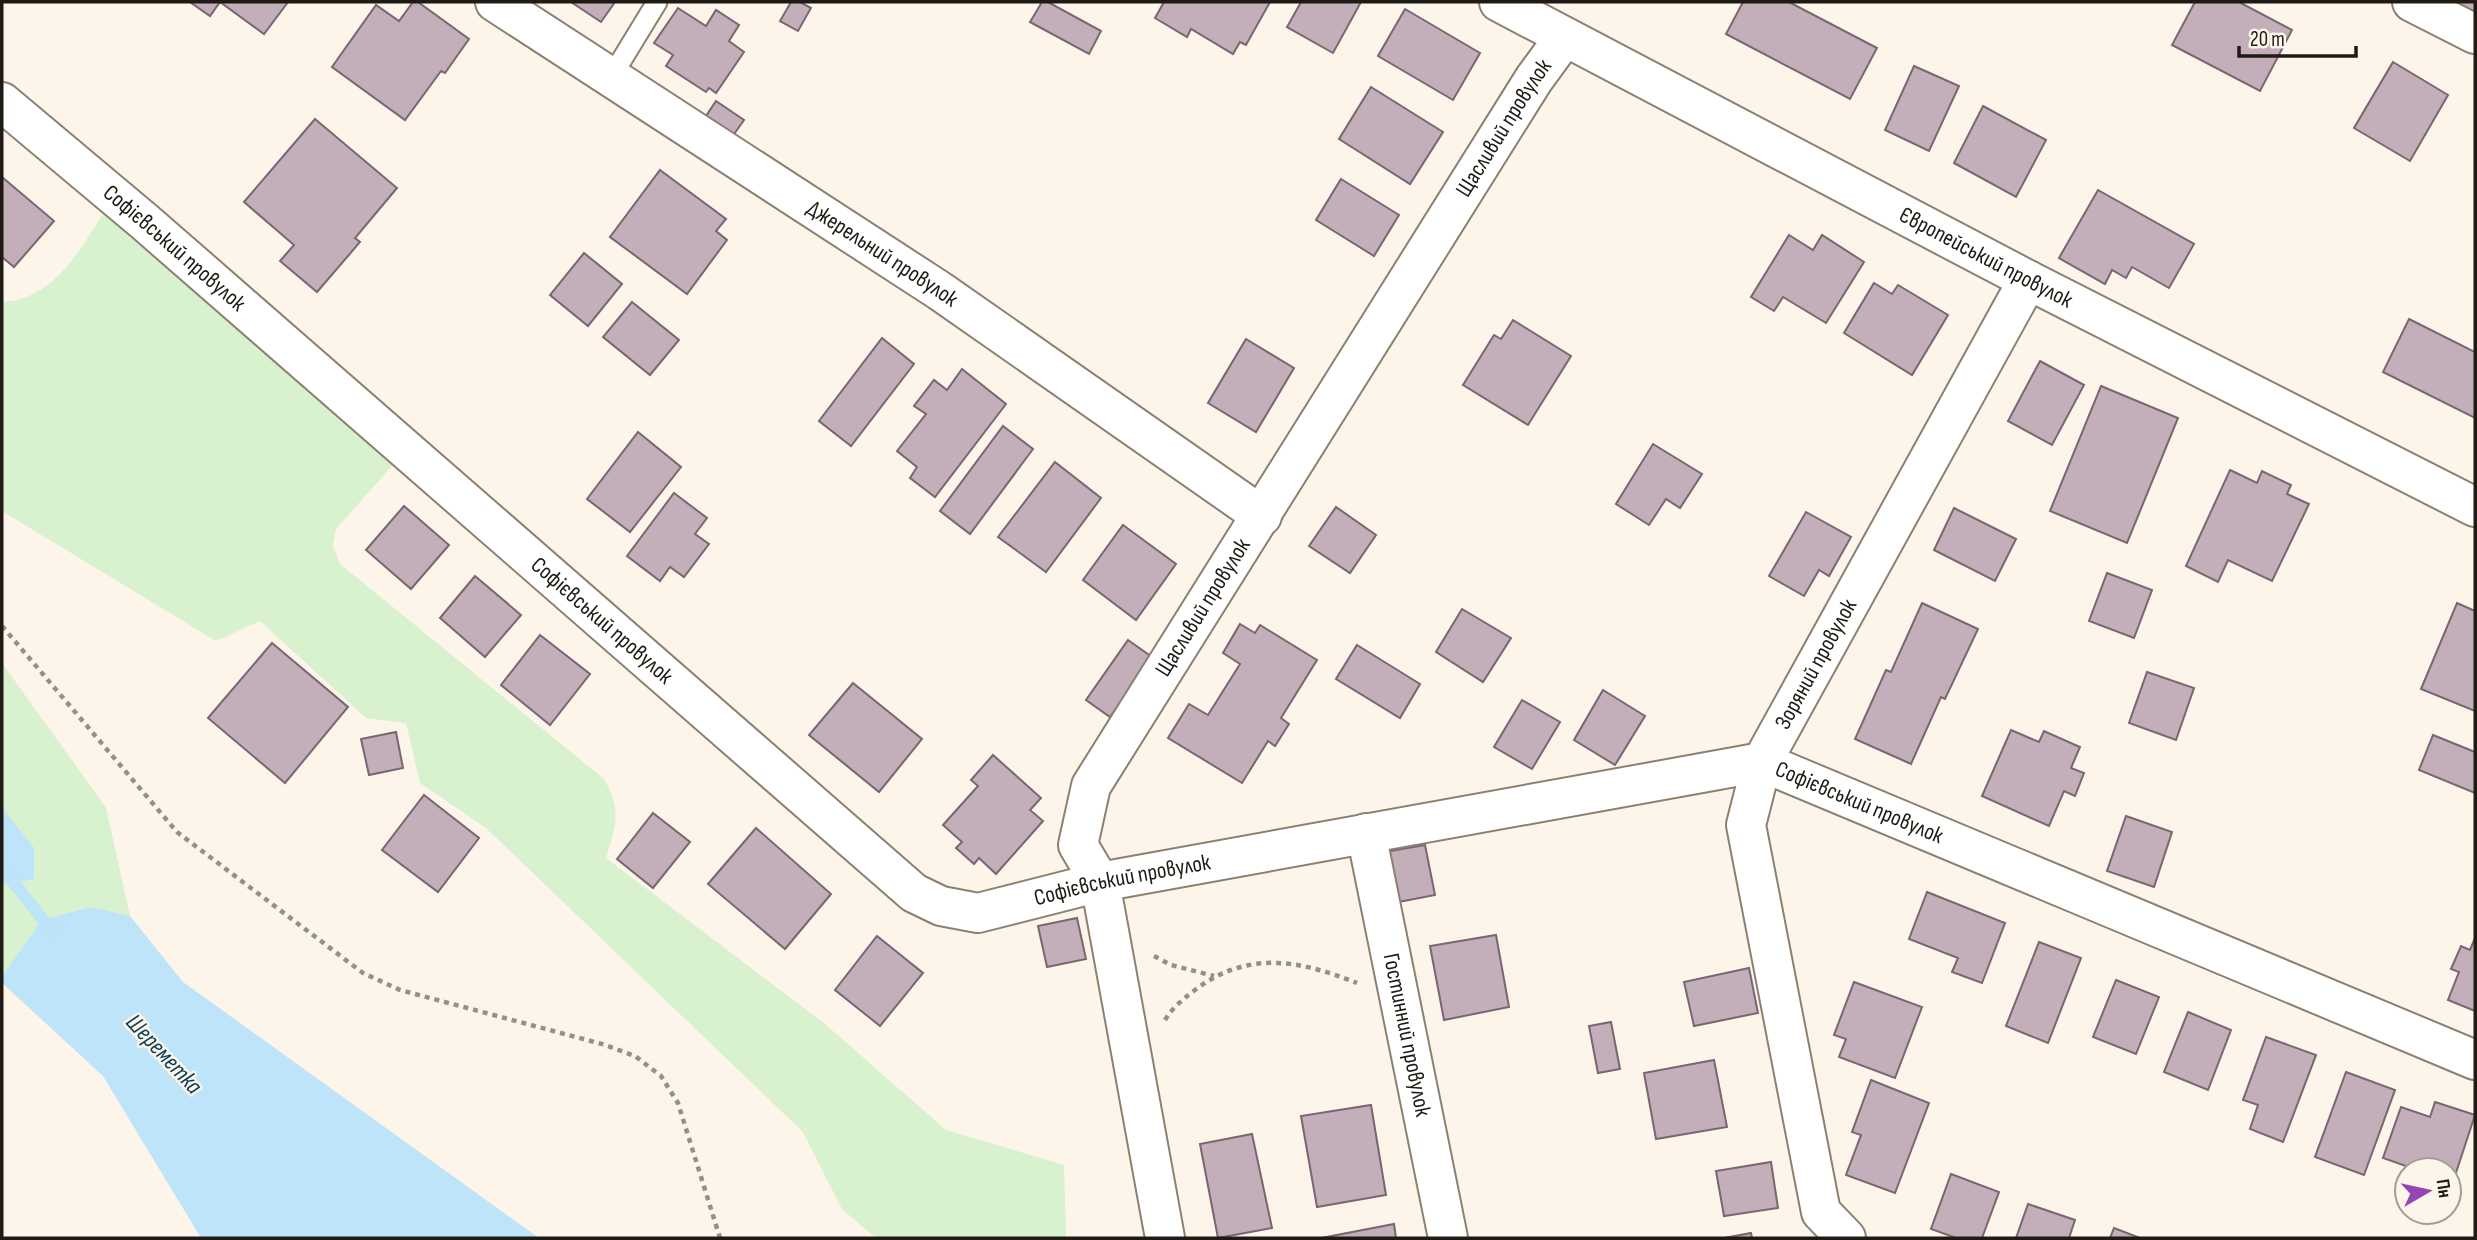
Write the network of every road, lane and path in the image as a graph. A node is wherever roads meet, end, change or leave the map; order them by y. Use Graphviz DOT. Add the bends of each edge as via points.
graph roads {
  1 [pos="495,2"];
  2 [pos="657,2"];
  3 [pos="1499,2"];
  4 [pos="2412,2"];
  5 [pos="2475,34"];
  6 [pos="1564,38"];
  7 [pos="610,79"];
  8 [pos="2,102"];
  9 [pos="2028,280"];
  10 [pos="2475,507"];
  11 [pos="1262,516"];
  12 [pos="2,626"];
  13 [pos="1762,762"];
  14 [pos="1366,833"];
  15 [pos="1100,882"];
  16 [pos="1109,933"];
  17 [pos="1214,976"];
  18 [pos="1400,1000"];
  19 [pos="2475,1060"];
  20 [pos="1135,1073"];
  21 [pos="720,1238"];
  22 [pos="1165,1238"];
  23 [pos="1448,1238"];
  24 [pos="1846,1238"];
  1 -- 7 [label="street, Джерельний провулок"];
  2 -- 7 [label="lane"];
  3 -- 6 [label="street, Європейський провулок"];
  4 -- 5 [label="street"];
  6 -- 9 [label="street, Європейський провулок"];
  6 -- 11 [label="street, Щасливий провулок"];
  7 -- 11 [label="street, Джерельний провулок" via="940,291"];
  8 -- 15 [label="street, Софієвський провулок" via="914,893 941,906 978,913"];
  9 -- 10 [label="street, Європейський провулок"];
  9 -- 13 [label="street, Зоряний провулок"];
  11 -- 15 [label="street, Щасливий провулок" via="1091,786 1078,845"];
  12 -- 21 [label="path" via="177,832 363,973 400,990 602,1044 635,1056 661,1076 678,1103"];
  13 -- 14 [label="street, Софієвський провулок"];
  13 -- 19 [label="street, Софієвський провулок"];
  13 -- 24 [label="street, Зоряний провулок" via="1746,825 1821,1212"];
  14 -- 15 [label="street, Софієвський провулок"];
  14 -- 18 [label="street, Гостинний провулок"];
  15 -- 16 [label="street, Щасливий провулок"];
  16 -- 17 [label="path" via="1171,965"];
  16 -- 20 [label="street, Щасливий провулок"];
  17 -- 18 [label="path" via="1265,961 1315,967"];
  17 -- 20 [label="path" via="1173,1007"];
  18 -- 23 [label="street, Гостинний провулок"];
  20 -- 22 [label="street, Щасливий провулок"];
}
